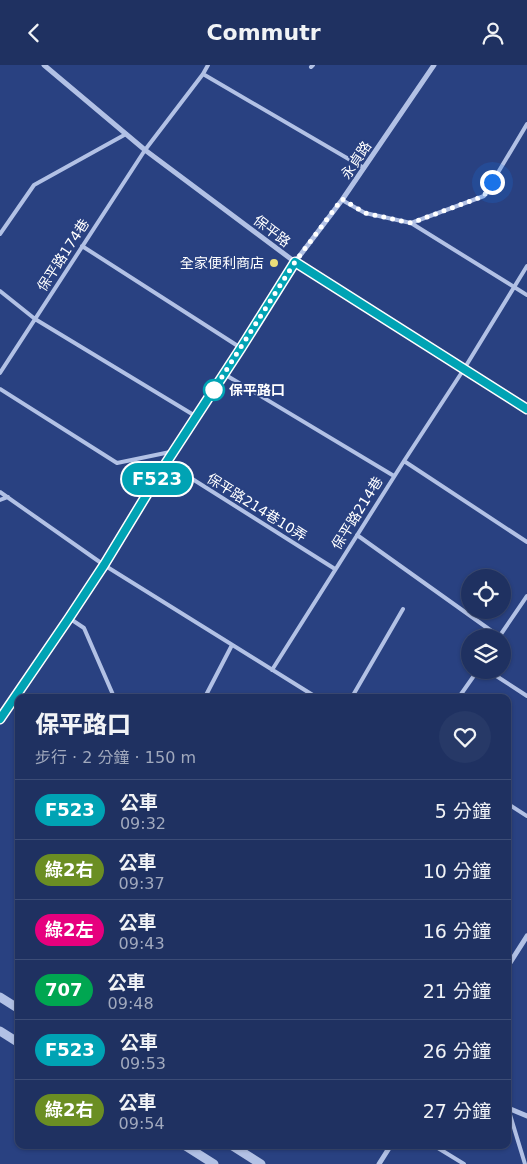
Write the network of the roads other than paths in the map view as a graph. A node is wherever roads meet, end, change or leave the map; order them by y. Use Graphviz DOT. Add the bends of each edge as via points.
graph roads {
  1 [pos="44,65"];
  2 [pos="208,65"];
  3 [pos="434,65"];
  4 [pos="203,74"];
  5 [pos="527,123"];
  6 [pos="126,134"];
  7 [pos="144,150"];
  8 [pos="364,168"];
  9 [pos="342,199"];
  10 [pos="411,223"];
  11 [pos="0,234"];
  12 [pos="82,246"];
  13 [pos="295,262"];
  14 [pos="527,266"];
  15 [pos="514,287"];
  16 [pos="0,291"];
  17 [pos="527,295"];
  18 [pos="35,319"];
  19 [pos="241,348"];
  20 [pos="464,369"];
  21 [pos="0,373"];
  22 [pos="224,374"];
  23 [pos="0,389"];
  24 [pos="527,409"];
  25 [pos="196,417"];
  26 [pos="175,451"];
  27 [pos="404,461"];
  28 [pos="166,463"];
  29 [pos="394,476"];
  30 [pos="0,492"];
  31 [pos="8,497"];
  32 [pos="0,500"];
  33 [pos="357,535"];
  34 [pos="527,541"];
  35 [pos="104,565"];
  36 [pos="335,569"];
  37 [pos="527,596"];
  38 [pos="403,609"];
  39 [pos="69,618"];
  40 [pos="489,629"];
  41 [pos="505,629"];
  42 [pos="232,645"];
  43 [pos="272,670"];
  44 [pos="472,679"];
  45 [pos="501,679"];
  46 [pos="20,694"];
  47 [pos="113,694"];
  48 [pos="207,694"];
  49 [pos="309,694"];
  50 [pos="354,694"];
  51 [pos="461,694"];
  52 [pos="527,696"];
  53 [pos="15,701"];
  54 [pos="0,719"];
  55 [pos="511,806"];
  56 [pos="527,815"];
  57 [pos="527,936"];
  58 [pos="511,961"];
  59 [pos="0,997"];
  60 [pos="15,1006"];
  61 [pos="0,1031"];
  62 [pos="15,1040"];
  63 [pos="511,1109"];
  64 [pos="527,1116"];
  65 [pos="511,1118"];
  66 [pos="190,1149"];
  67 [pos="237,1149"];
  68 [pos="388,1149"];
  69 [pos="440,1149"];
  70 [pos="214,1164"];
  71 [pos="261,1164"];
  72 [pos="379,1164"];
  73 [pos="464,1164"];
  74 [pos="525,1164"];
  1 -- 6 [label="street, 保平路"];
  2 -- 4 [label="lane, 保平路174巷"];
  3 -- 8 [label="street, 永貞路"];
  4 -- 7 [label="lane, 保平路174巷"];
  4 -- 8 [label="lane"];
  5 -- 10 [label="lane" via="484,196"];
  6 -- 7 [label="street, 保平路"];
  6 -- 11 [label="lane" via="34,185"];
  7 -- 12 [label="lane, 保平路174巷"];
  7 -- 13 [label="street, 保平路"];
  8 -- 9 [label="street, 永貞路"];
  9 -- 10 [label="lane" via="365,213"];
  9 -- 13 [label="street, 永貞路"];
  10 -- 15 [label="lane"];
  12 -- 18 [label="lane, 保平路174巷"];
  12 -- 19 [label="lane"];
  13 -- 19 [label="street, 永貞路"];
  13 -- 20 [label="street, 保平路"];
  14 -- 15 [label="lane, 保平路214巷"];
  15 -- 17 [label="lane"];
  15 -- 20 [label="lane, 保平路214巷"];
  16 -- 18 [label="lane"];
  18 -- 21 [label="lane, 保平路174巷"];
  18 -- 25 [label="lane"];
  19 -- 22 [label="street, 永貞路"];
  20 -- 24 [label="street, 保平路"];
  20 -- 27 [label="lane, 保平路214巷"];
  22 -- 25 [label="street, 永貞路"];
  22 -- 29 [label="lane"];
  23 -- 26 [label="lane" via="118,463"];
  25 -- 26 [label="street, 永貞路"];
  26 -- 28 [label="street, 永貞路"];
  27 -- 29 [label="lane, 保平路214巷"];
  27 -- 34 [label="lane"];
  28 -- 35 [label="street, 永貞路"];
  28 -- 36 [label="lane, 保平路214巷10弄"];
  29 -- 33 [label="lane, 保平路214巷"];
  30 -- 31 [label="lane"];
  31 -- 32 [label="lane"];
  31 -- 35 [label="lane"];
  33 -- 36 [label="lane, 保平路214巷"];
  33 -- 40 [label="lane"];
  35 -- 39 [label="street, 永貞路"];
  35 -- 42 [label="lane"];
  36 -- 43 [label="lane, 保平路214巷"];
  37 -- 41 [label="lane"];
  38 -- 50 [label="lane"];
  39 -- 46 [label="street, 永貞路"];
  39 -- 47 [label="lane" via="84,628"];
  42 -- 43 [label="lane"];
  42 -- 48 [label="lane"];
  43 -- 49 [label="lane"];
  44 -- 51 [label="lane"];
  45 -- 52 [label="lane"];
  53 -- 54 [label="street, 永貞路"];
  55 -- 56 [label="lane"];
  57 -- 58 [label="street"];
  59 -- 60 [label="street"];
  61 -- 62 [label="street"];
  63 -- 64 [label="street"];
  65 -- 74 [label="lane"];
  66 -- 70 [label="street"];
  67 -- 71 [label="street"];
  68 -- 72 [label="street"];
  69 -- 73 [label="lane"];
}
